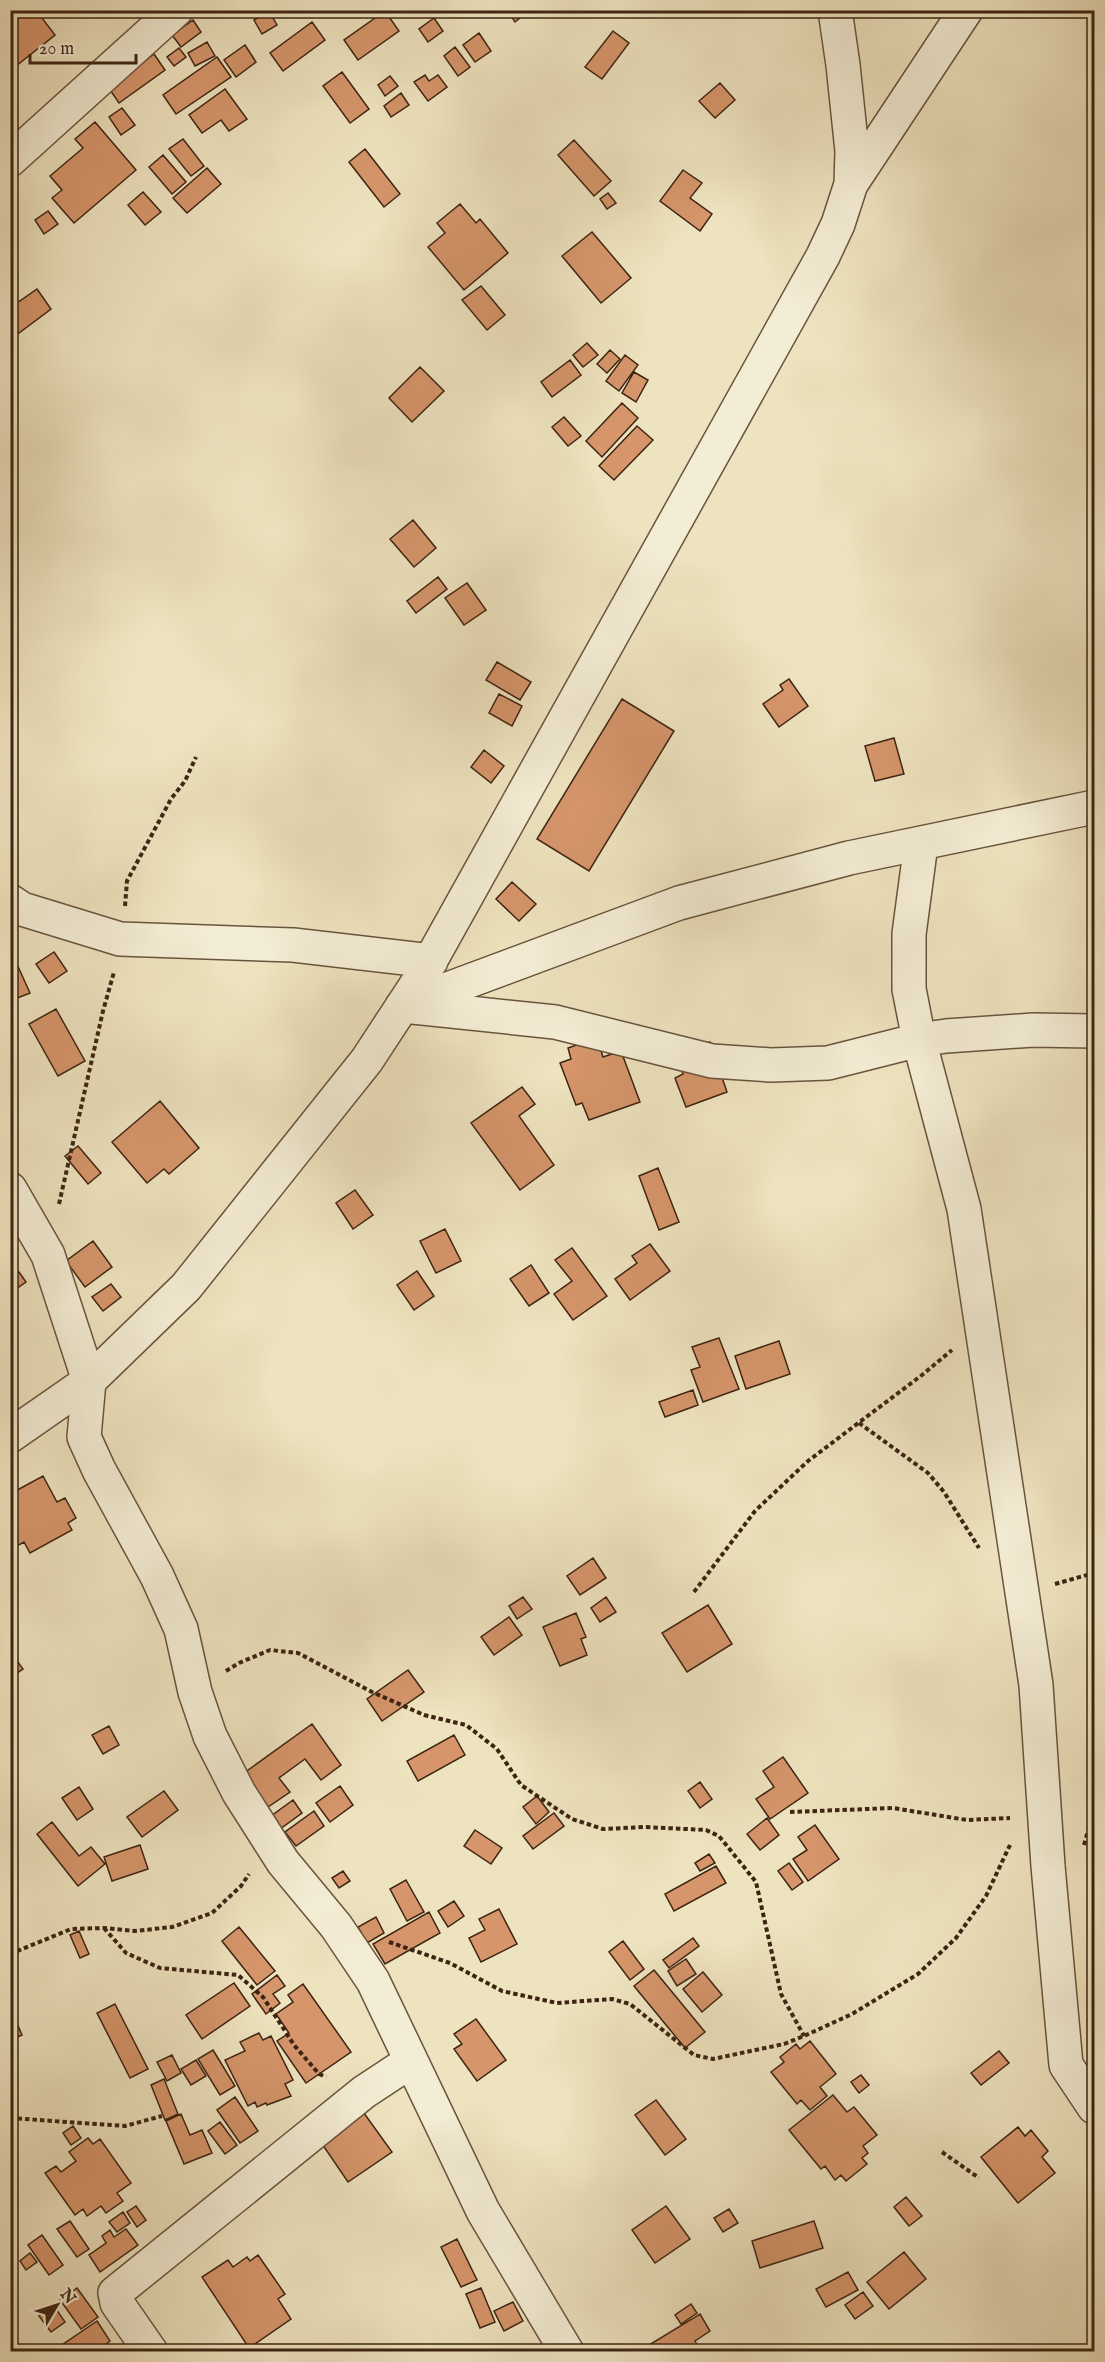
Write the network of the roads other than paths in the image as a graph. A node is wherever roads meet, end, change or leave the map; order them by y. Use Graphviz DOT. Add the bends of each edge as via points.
graph roads {
  1 [pos="176,10"];
  2 [pos="835,10"];
  3 [pos="966,10"];
  4 [pos="10,160"];
  5 [pos="850,184"];
  6 [pos="1095,807"];
  7 [pos="921,844"];
  8 [pos="10,902"];
  9 [pos="430,961"];
  10 [pos="402,1006"];
  11 [pos="1095,1031"];
  12 [pos="919,1040"];
  13 [pos="10,1189"];
  14 [pos="88,1381"];
  15 [pos="10,1436"];
  16 [pos="411,2061"];
  17 [pos="1095,2107"];
  18 [pos="151,2352"];
  19 [pos="567,2352"];
  1 -- 4 [label="street"];
  2 -- 5 [label="street" via="852,150"];
  3 -- 5 [label="street"];
  5 -- 9 [label="street" via="823,256"];
  6 -- 7 [label="street"];
  7 -- 10 [label="street" via="849,858 679,903"];
  7 -- 12 [label="street" via="909,934 909,989"];
  8 -- 9 [label="street" via="120,939 293,945"];
  9 -- 10 [label="street"];
  10 -- 12 [label="street" via="555,1022 712,1061 771,1065 828,1063"];
  10 -- 14 [label="street" via="367,1060 186,1287"];
  11 -- 12 [label="street" via="1033,1030"];
  12 -- 17 [label="street" via="964,1209 1036,1685 1034,1817 1066,2065"];
  13 -- 14 [label="street" via="48,1255"];
  14 -- 15 [label="street"];
  14 -- 16 [label="street" via="84,1437 182,1629 195,1692 210,1736 239,1794 283,1862 336,1926 373,1981"];
  16 -- 18 [label="street" via="364,2092 115,2293 117,2303"];
  16 -- 19 [label="street" via="483,2211"];
}
